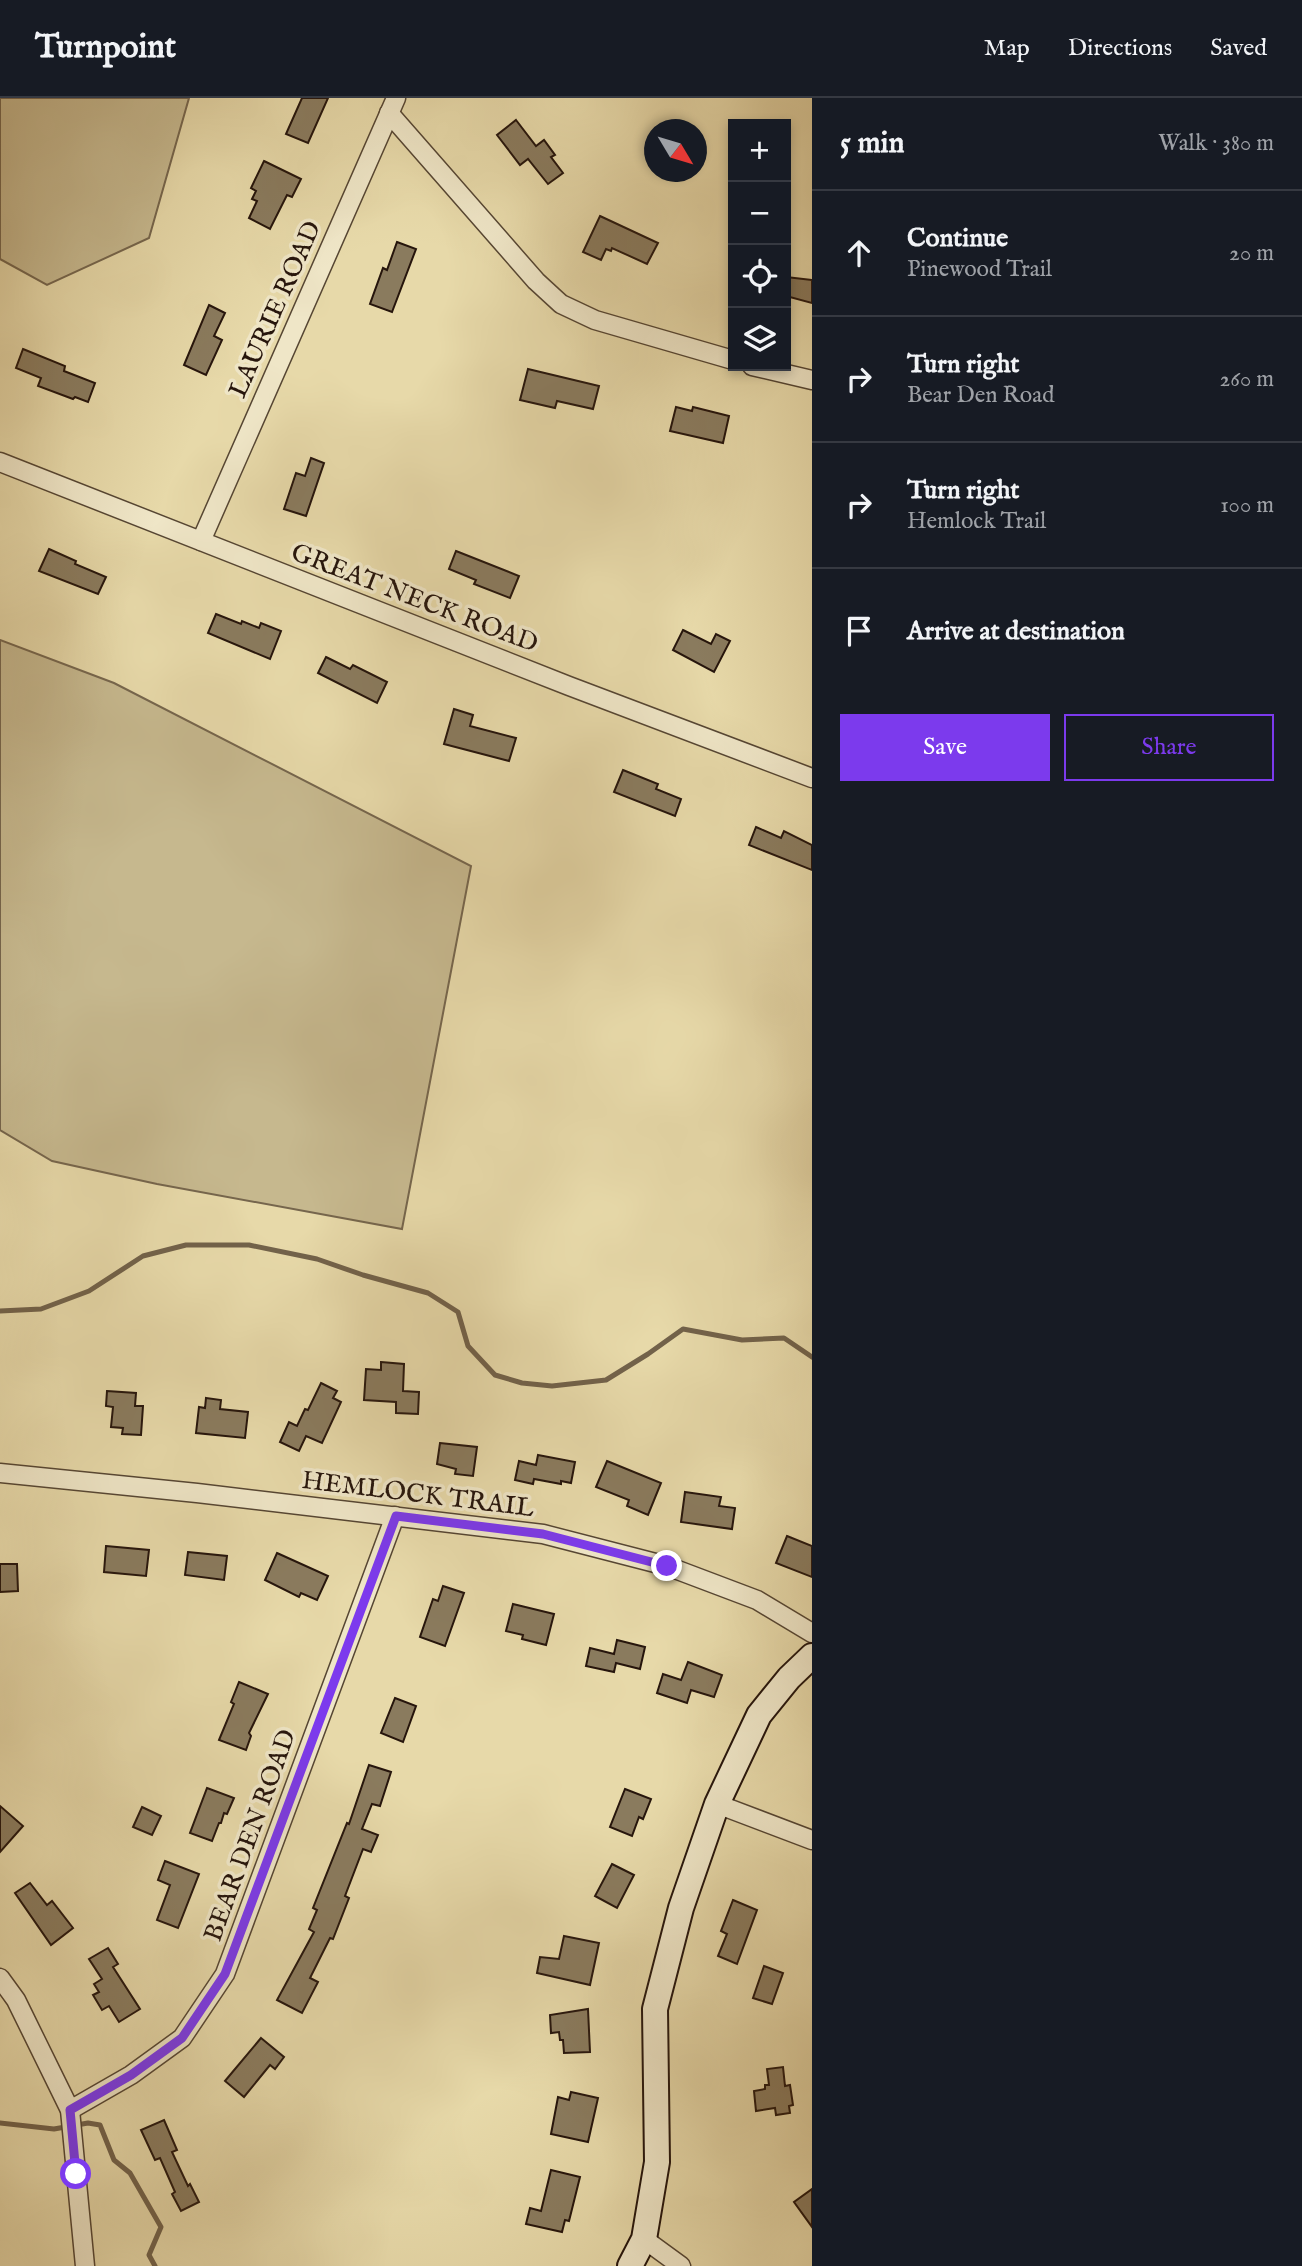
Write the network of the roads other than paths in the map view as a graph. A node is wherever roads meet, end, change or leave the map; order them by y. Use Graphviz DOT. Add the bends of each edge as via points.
graph roads {
  1 [pos="393,105"];
  2 [pos="728,359"];
  3 [pos="773,371"];
  4 [pos="812,380"];
  5 [pos="0,462"];
  6 [pos="201,541"];
  7 [pos="812,778"];
  8 [pos="0,1472"];
  9 [pos="396,1516"];
  10 [pos="812,1633"];
  11 [pos="812,1656"];
  12 [pos="717,1804"];
  13 [pos="812,1840"];
  14 [pos="0,1978"];
  15 [pos="70,2115"];
  16 [pos="644,2239"];
  17 [pos="85,2266"];
  18 [pos="631,2266"];
  19 [pos="681,2266"];
  1 -- 2 [label="street" via="536,281 561,304 595,320"];
  1 -- 6 [label="street, LAURIE ROAD"];
  3 -- 4 [label="street"];
  5 -- 6 [label="street, GREAT NECK ROAD"];
  6 -- 7 [label="street, GREAT NECK ROAD"];
  8 -- 9 [label="street, HEMLOCK TRAIL"];
  9 -- 10 [label="street, HEMLOCK TRAIL" via="543,1534 667,1566 757,1600"];
  9 -- 15 [label="street, BEAR DEN ROAD" via="225,1974 182,2038"];
  11 -- 12 [label="street" via="759,1715"];
  12 -- 13 [label="street"];
  12 -- 16 [label="street" via="681,1908 655,2009 657,2162"];
  14 -- 15 [label="street" via="16,2000"];
  15 -- 17 [label="street"];
  16 -- 18 [label="street"];
  16 -- 19 [label="street"];
}
